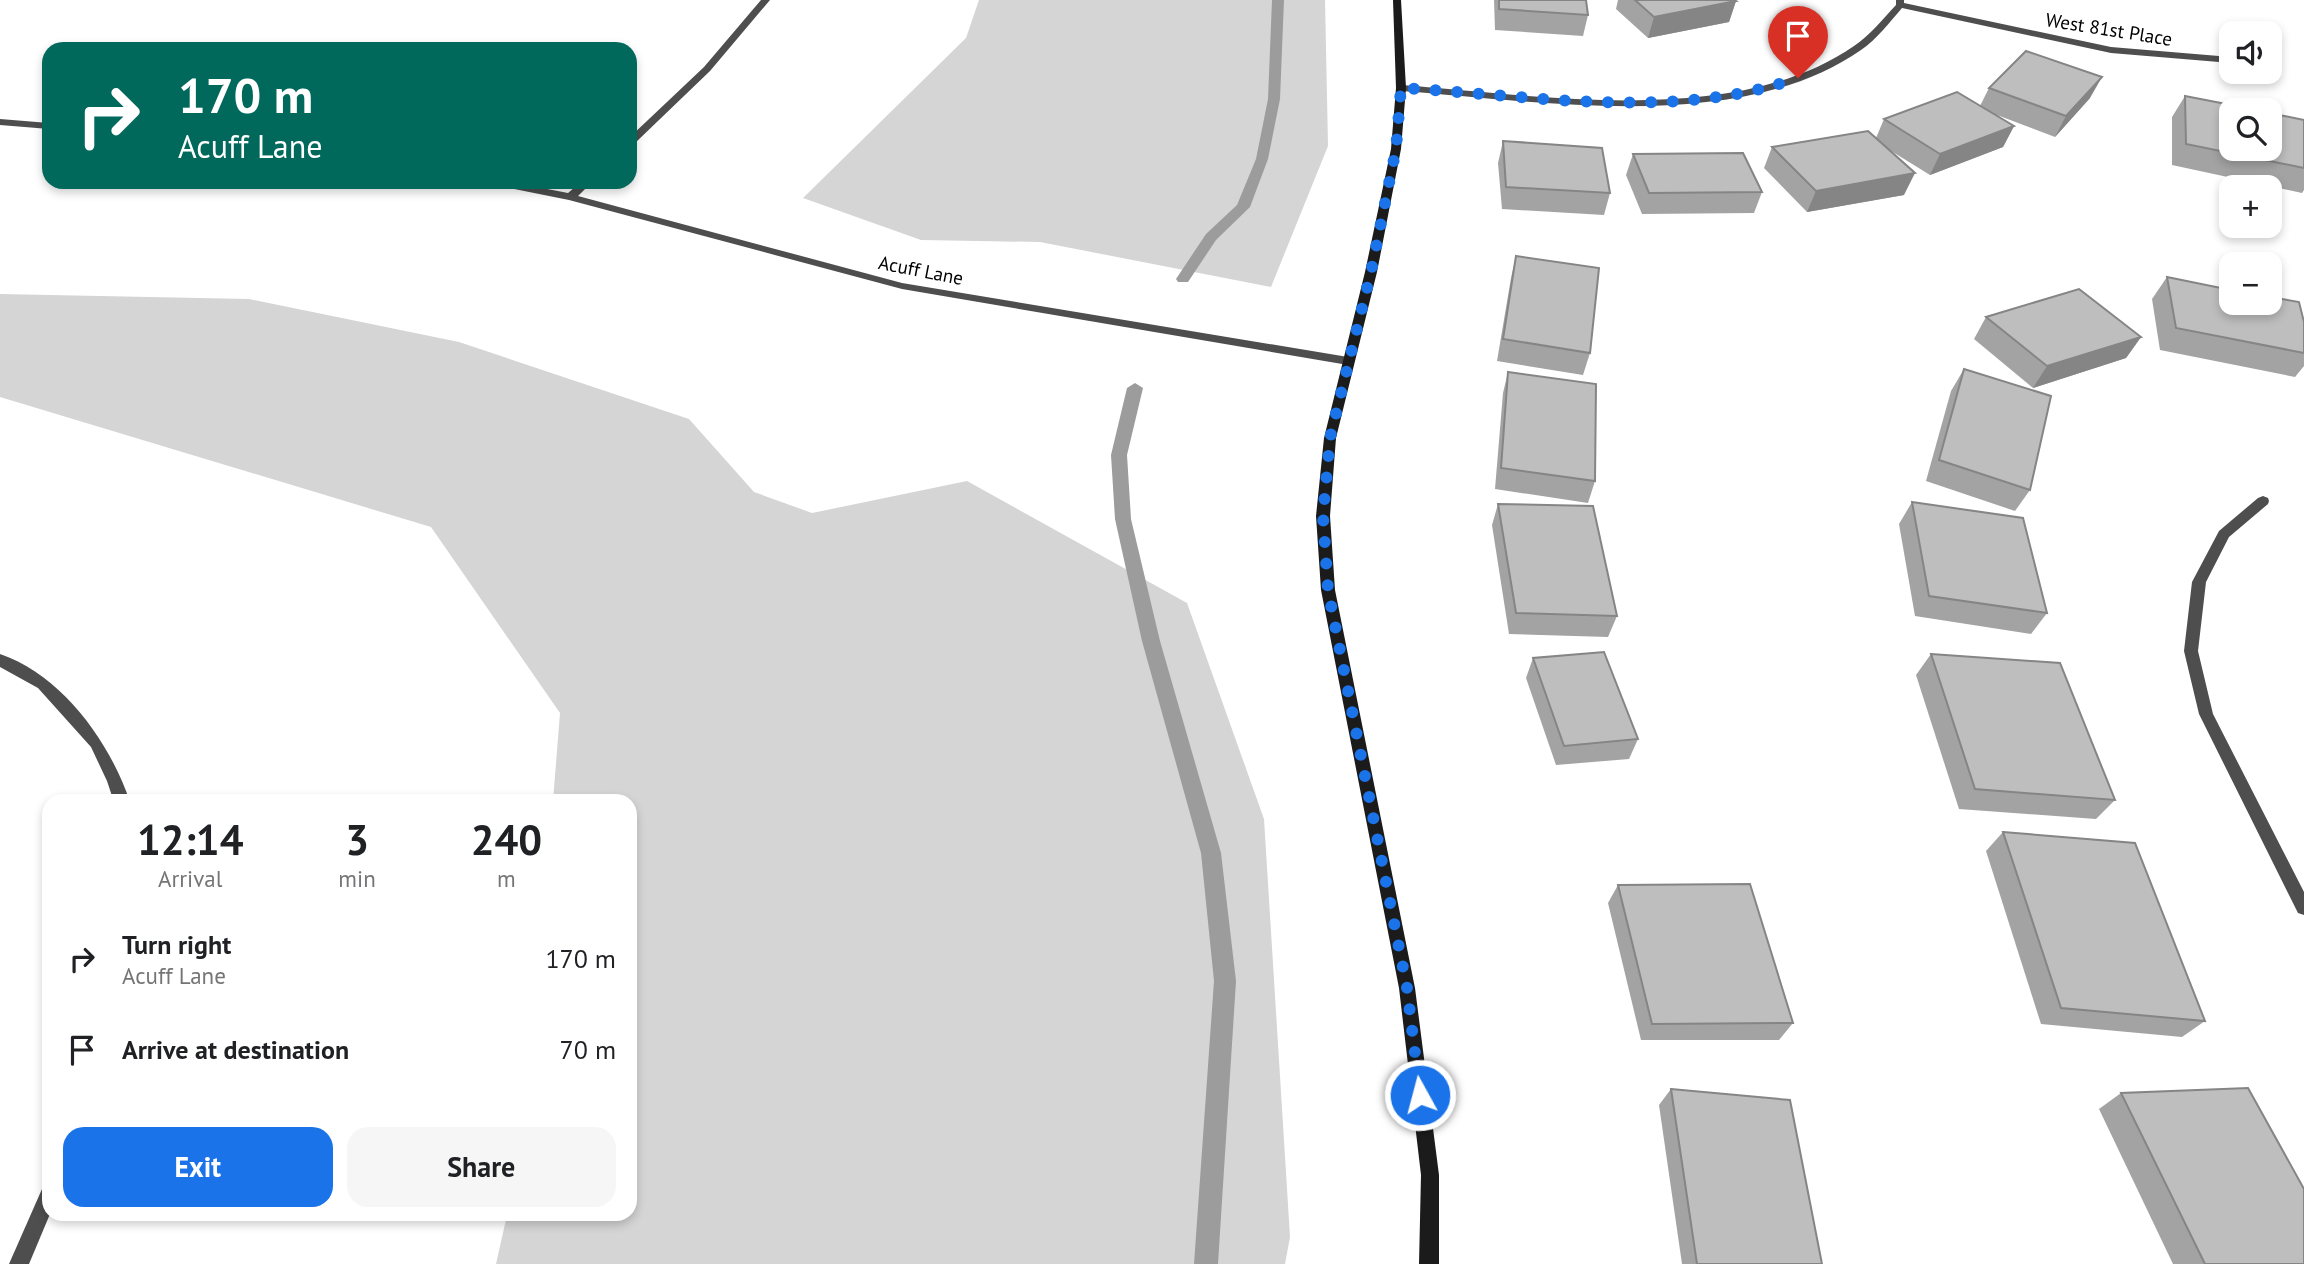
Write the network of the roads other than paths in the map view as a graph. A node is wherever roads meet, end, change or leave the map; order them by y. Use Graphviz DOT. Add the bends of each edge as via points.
graph roads {
  1 [pos="766,0"];
  2 [pos="1397,0"];
  3 [pos="1900,3"];
  4 [pos="2219,59"];
  5 [pos="1401,88"];
  6 [pos="0,122"];
  7 [pos="42,125"];
  8 [pos="637,135"];
  9 [pos="530,189"];
  10 [pos="579,189"];
  11 [pos="570,197"];
  12 [pos="1348,361"];
  13 [pos="2263,501"];
  14 [pos="0,660"];
  15 [pos="120,794"];
  16 [pos="2304,908"];
  17 [pos="42,1212"];
  18 [pos="19,1264"];
  19 [pos="1429,1264"];
  1 -- 8 [label="street" via="707,68"];
  2 -- 5 [label="street"];
  3 -- 4 [label="street, West 81st Place" via="2111,50"];
  3 -- 5 [label="street" via="1877,32 1836,62 1785,83 1729,96 1646,103"];
  5 -- 12 [label="street" via="1396,149"];
  6 -- 7 [label="street"];
  9 -- 11 [label="street, Acuff Lane"];
  10 -- 11 [label="street"];
  11 -- 12 [label="street, Acuff Lane" via="902,286"];
  12 -- 19 [label="street" via="1330,438 1323,516 1328,590 1407,988 1430,1175"];
  13 -- 16 [label="street" via="2224,534 2199,582 2190,651 2206,714"];
  14 -- 15 [label="street" via="43,684 96,743"];
  17 -- 18 [label="street"];
}
